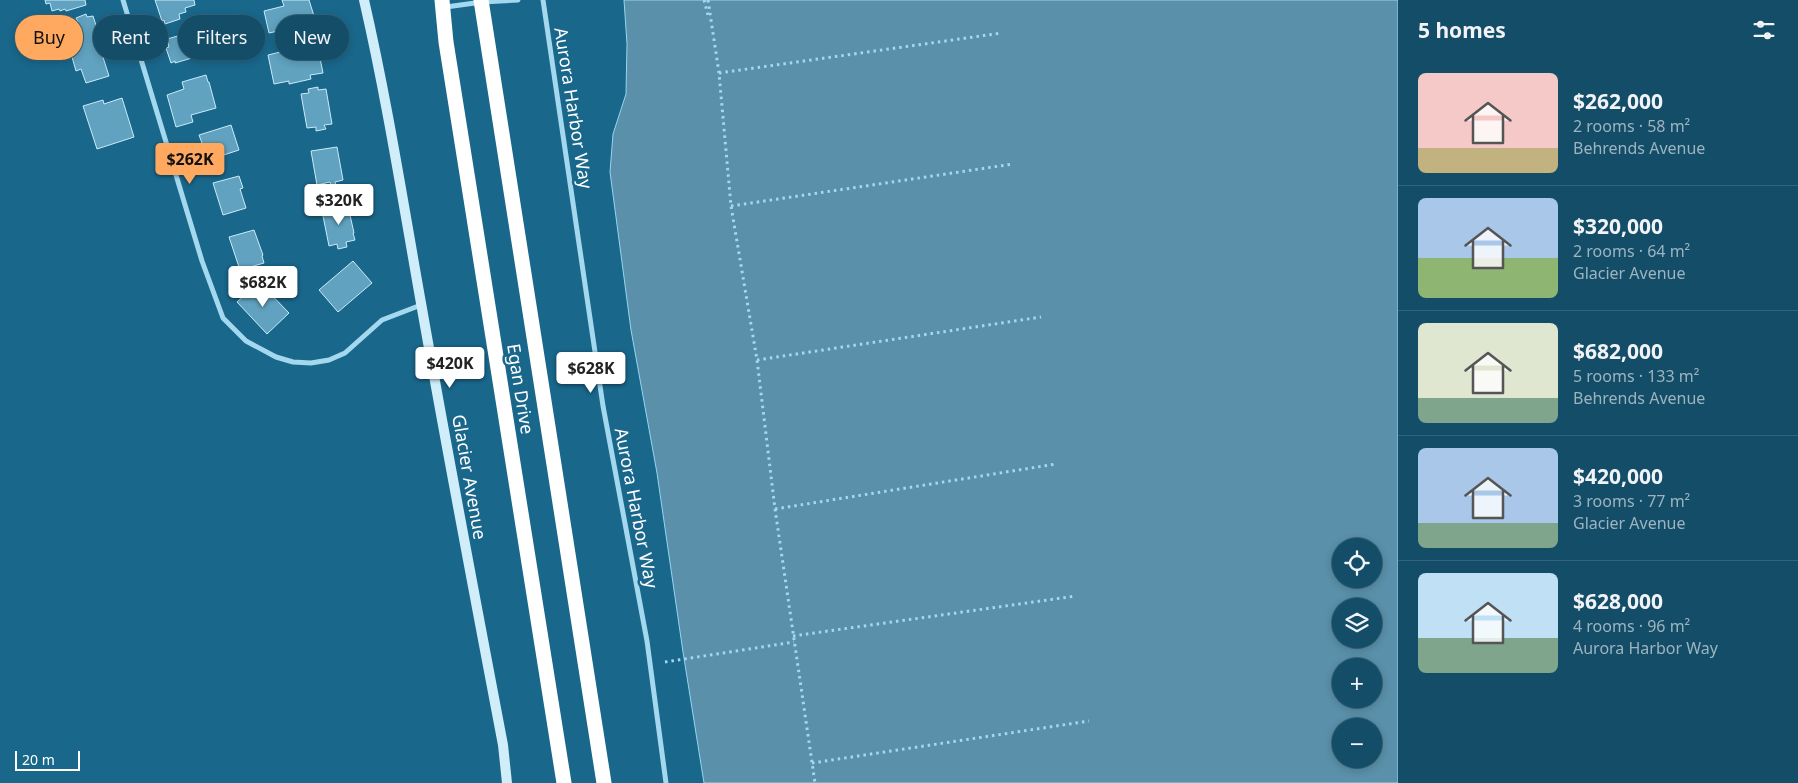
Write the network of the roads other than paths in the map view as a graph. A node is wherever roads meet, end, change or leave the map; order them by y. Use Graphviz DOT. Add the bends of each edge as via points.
graph roads {
  1 [pos="123,0"];
  2 [pos="364,0"];
  3 [pos="518,0"];
  4 [pos="543,0"];
  5 [pos="482,1"];
  6 [pos="442,4"];
  7 [pos="421,305"];
  8 [pos="506,783"];
  9 [pos="564,783"];
  10 [pos="604,783"];
  11 [pos="666,783"];
  1 -- 7 [label="street" via="202,261 224,318 246,341 276,357 311,364 346,353 382,320"];
  2 -- 7 [label="street, Glacier Avenue" via="380,70"];
  3 -- 5 [label="street"];
  4 -- 11 [label="street, Aurora Harbor Way" via="603,406 647,640"];
  5 -- 6 [label="street"];
  5 -- 10 [label="highway, Egan Drive"];
  6 -- 9 [label="highway, Egan Drive"];
  7 -- 8 [label="street, Glacier Avenue" via="503,745"];
}
